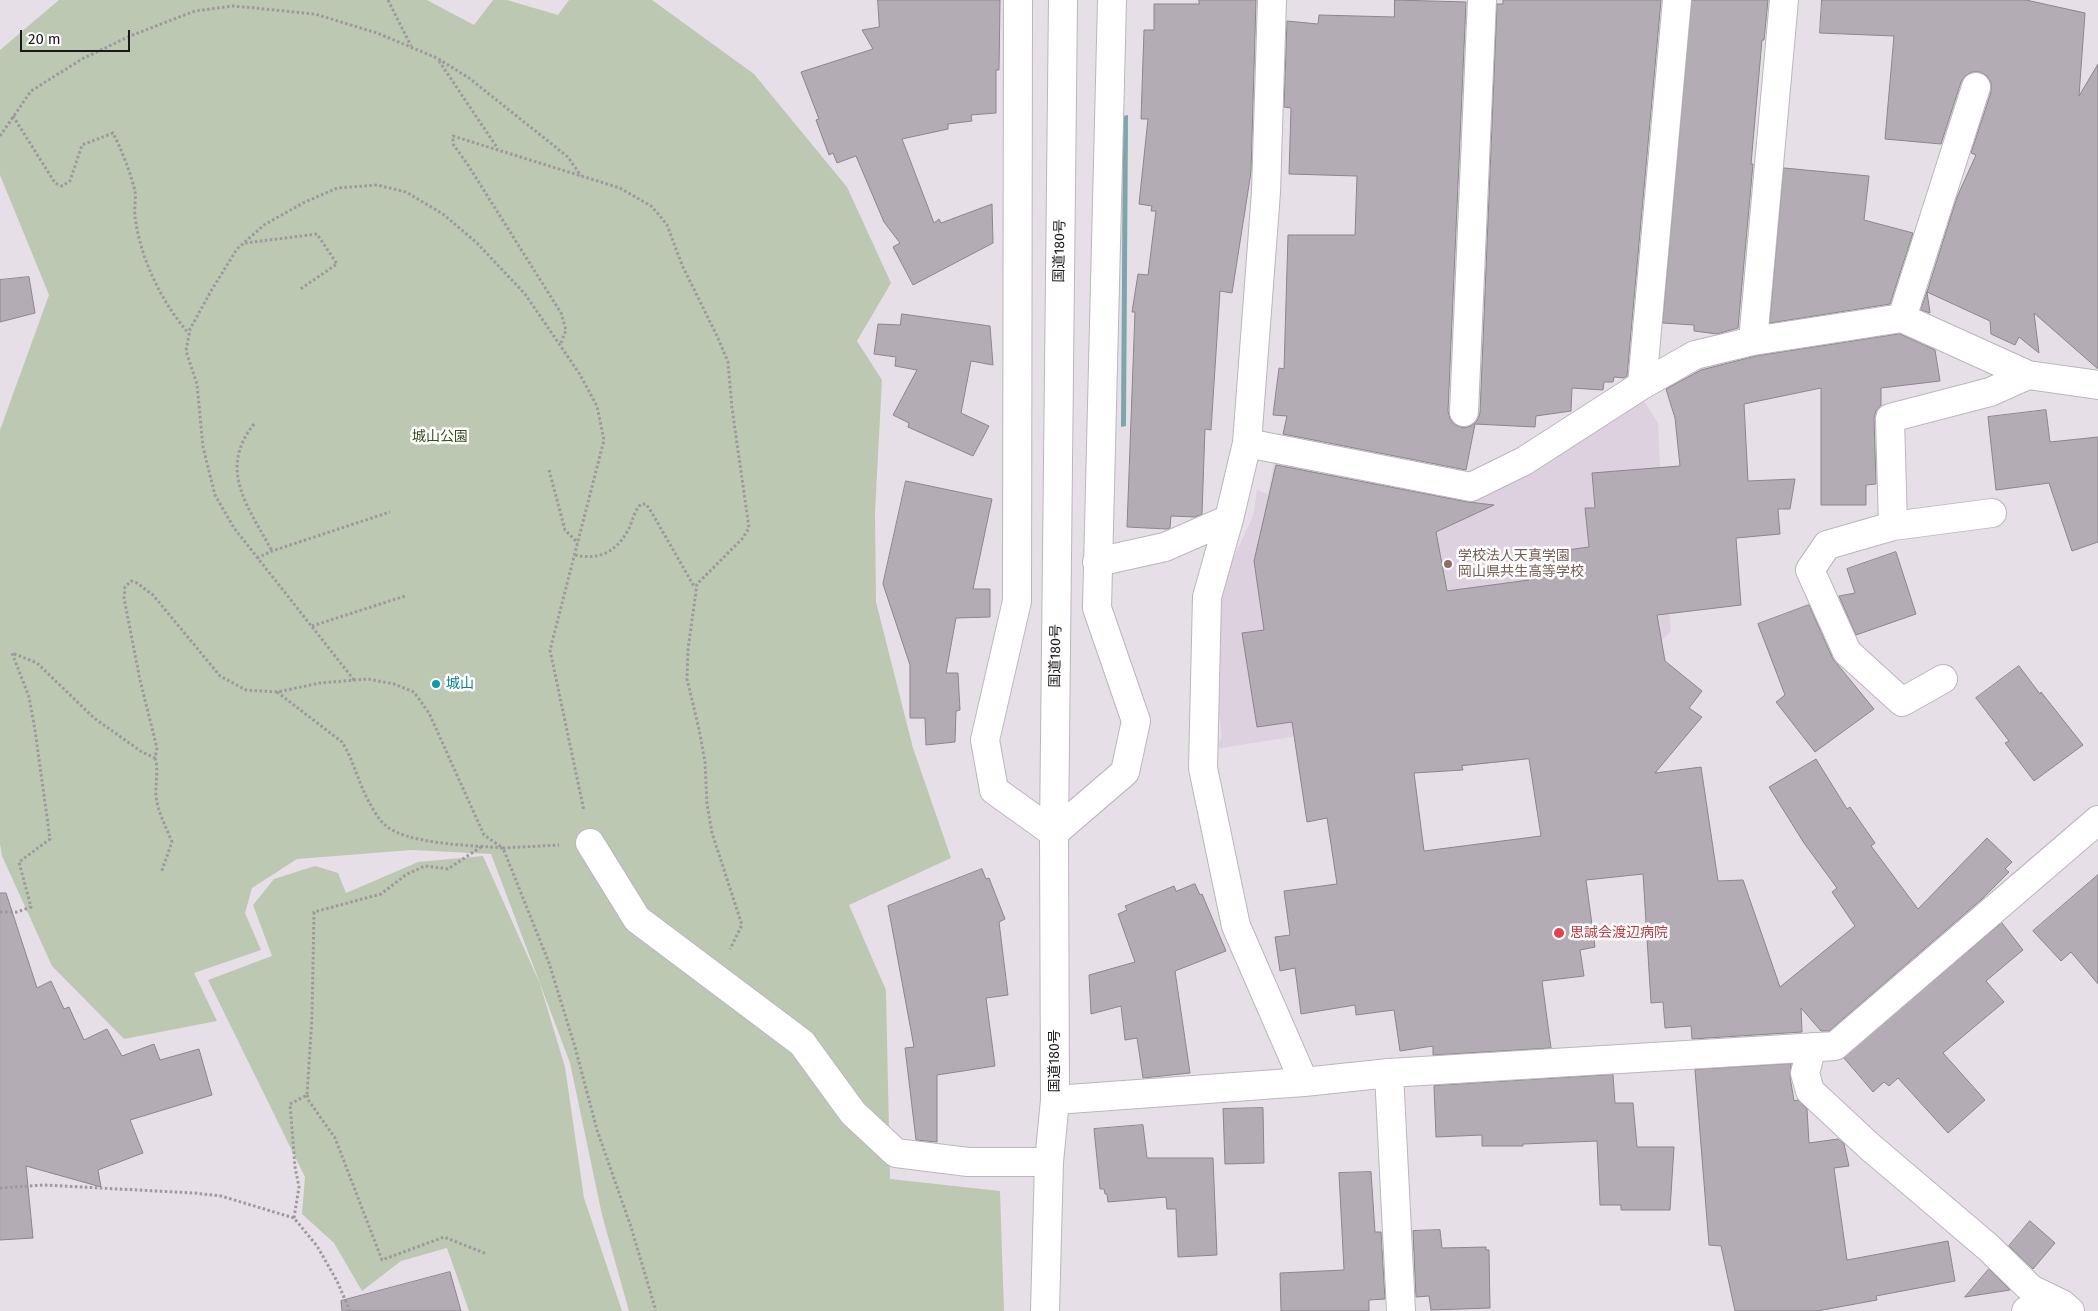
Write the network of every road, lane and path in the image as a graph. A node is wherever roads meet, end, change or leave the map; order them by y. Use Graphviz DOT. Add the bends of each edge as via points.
graph roads {
  1 [pos="388,0"];
  2 [pos="1018,0"];
  3 [pos="1063,0"];
  4 [pos="1112,0"];
  5 [pos="1272,0"];
  6 [pos="1482,0"];
  7 [pos="1677,0"];
  8 [pos="1784,0"];
  9 [pos="411,47"];
  10 [pos="437,58"];
  11 [pos="1976,87"];
  12 [pos="13,116"];
  13 [pos="0,136"];
  14 [pos="498,150"];
  15 [pos="581,176"];
  16 [pos="244,243"];
  17 [pos="299,290"];
  18 [pos="1902,318"];
  19 [pos="189,334"];
  20 [pos="1753,341"];
  21 [pos="561,344"];
  22 [pos="2028,375"];
  23 [pos="2098,384"];
  24 [pos="1642,385"];
  25 [pos="1464,412"];
  26 [pos="254,424"];
  27 [pos="1247,442"];
  28 [pos="549,470"];
  29 [pos="390,512"];
  30 [pos="1992,513"];
  31 [pos="1230,520"];
  32 [pos="1893,526"];
  33 [pos="578,543"];
  34 [pos="272,551"];
  35 [pos="575,555"];
  36 [pos="258,558"];
  37 [pos="1097,562"];
  38 [pos="696,589"];
  39 [pos="405,596"];
  40 [pos="312,626"];
  41 [pos="1943,679"];
  42 [pos="354,680"];
  43 [pos="277,692"];
  44 [pos="155,758"];
  45 [pos="2098,820"];
  46 [pos="1054,833"];
  47 [pos="590,843"];
  48 [pos="482,846"];
  49 [pos="503,848"];
  50 [pos="161,873"];
  51 [pos="0,912"];
  52 [pos="715,978"];
  53 [pos="1812,1047"];
  54 [pos="1389,1073"];
  55 [pos="1304,1082"];
  56 [pos="307,1095"];
  57 [pos="1056,1100"];
  58 [pos="1049,1162"];
  59 [pos="0,1188"];
  60 [pos="294,1218"];
  61 [pos="487,1254"];
  62 [pos="2066,1308"];
  63 [pos="350,1311"];
  64 [pos="656,1311"];
  65 [pos="1044,1311"];
  66 [pos="1401,1311"];
  67 [pos="2026,1311"];
  1 -- 9 [label="path"];
  2 -- 46 [label="main road" via="1018,600 985,740 994,790"];
  3 -- 46 [label="main road, 国道180号"];
  4 -- 37 [label="main road"];
  5 -- 27 [label="main road" via="1266,192"];
  6 -- 25 [label="main road"];
  7 -- 24 [label="main road"];
  8 -- 20 [label="main road"];
  9 -- 10 [label="path"];
  9 -- 12 [label="path" via="315,14 233,6 195,11 82,58 31,91"];
  10 -- 14 [label="path"];
  10 -- 15 [label="path" via="469,78 568,157"];
  11 -- 18 [label="main road"];
  12 -- 13 [label="path"];
  12 -- 19 [label="path" via="55,183 62,186 70,181 82,145 113,134 121,148 135,192 135,216 146,262 172,314"];
  14 -- 15 [label="path"];
  14 -- 21 [label="path" via="456,136 452,138 561,313 566,330"];
  15 -- 38 [label="path" via="620,188 651,206 660,216 728,362 749,528"];
  16 -- 17 [label="path" via="317,234 337,264"];
  16 -- 19 [label="path" via="211,291"];
  16 -- 21 [label="path" via="264,225 337,188 377,185 406,192 443,214 478,243 525,294"];
  18 -- 20 [label="main road"];
  18 -- 22 [label="main road"];
  19 -- 36 [label="path" via="186,350 197,384 203,447 214,495"];
  20 -- 24 [label="main road" via="1695,355"];
  21 -- 33 [label="path" via="597,406 604,440"];
  22 -- 23 [label="main road"];
  22 -- 32 [label="main road" via="1990,392 1890,418"];
  24 -- 27 [label="main road" via="1524,461 1471,487"];
  26 -- 34 [label="path" via="241,444 236,470 238,486"];
  27 -- 31 [label="main road"];
  28 -- 33 [label="path" via="565,530"];
  29 -- 34 [label="path"];
  30 -- 32 [label="main road"];
  31 -- 37 [label="main road" via="1165,547"];
  31 -- 55 [label="main road" via="1207,597 1204,768 1236,926"];
  32 -- 41 [label="main road" via="1827,545 1810,570 1847,652 1902,702"];
  33 -- 35 [label="path"];
  34 -- 36 [label="path"];
  35 -- 38 [label="path" via="589,558 615,548 628,531 638,507 646,504"];
  35 -- 47 [label="path" via="550,650"];
  36 -- 40 [label="path"];
  37 -- 46 [label="main road" via="1097,608 1136,720 1125,772"];
  38 -- 52 [label="path" via="687,679 705,762 712,833 742,924"];
  39 -- 40 [label="path"];
  40 -- 42 [label="path"];
  42 -- 43 [label="path"];
  42 -- 49 [label="path" via="394,684 414,692 430,713 484,835"];
  43 -- 44 [label="path" via="246,690 220,676 153,595 131,581 125,587 124,598 157,748"];
  43 -- 48 [label="path" via="342,742 369,802 384,824 397,832 427,841"];
  44 -- 50 [label="path" via="158,767 156,798 172,842"];
  44 -- 51 [label="path" via="94,718 37,663 12,653 29,697 50,839 19,862 31,907 17,912"];
  45 -- 53 [label="main road" via="1835,1046"];
  46 -- 57 [label="main road, 国道180号"];
  47 -- 49 [label="path"];
  47 -- 52 [label="main road" via="637,919"];
  48 -- 49 [label="path"];
  48 -- 56 [label="path" via="448,868 425,866 407,874 380,894 314,912"];
  49 -- 64 [label="path" via="549,963 597,1130"];
  52 -- 58 [label="main road" via="802,1043 852,1113 896,1153 968,1162"];
  53 -- 54 [label="main road"];
  53 -- 62 [label="main road" via="1805,1073 1810,1091 1989,1248 2031,1289"];
  54 -- 55 [label="main road"];
  54 -- 66 [label="main road"];
  55 -- 57 [label="main road"];
  56 -- 60 [label="path" via="290,1104 299,1187"];
  56 -- 61 [label="path" via="335,1138 382,1260 444,1237"];
  57 -- 58 [label="main road, 国道180号"];
  58 -- 65 [label="main road, 国道180号"];
  59 -- 60 [label="path" via="44,1185 194,1193 221,1196"];
  60 -- 63 [label="path" via="317,1246"];
  62 -- 67 [label="main road"];
}
